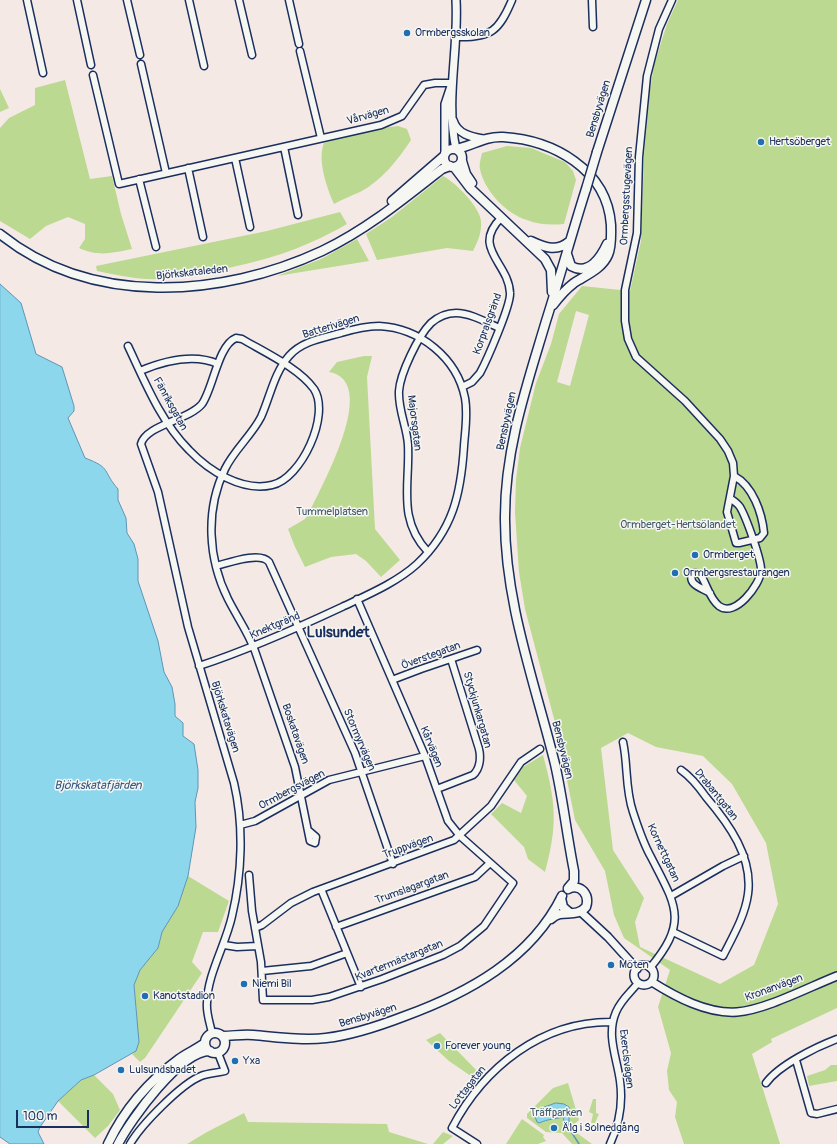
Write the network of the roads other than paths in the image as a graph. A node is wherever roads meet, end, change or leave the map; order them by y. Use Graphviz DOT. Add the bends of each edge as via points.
graph roads {
  1 [pos="27,0"];
  2 [pos="77,0"];
  3 [pos="127,0"];
  4 [pos="188,0"];
  5 [pos="239,0"];
  6 [pos="289,0"];
  7 [pos="456,0"];
  8 [pos="512,0"];
  9 [pos="592,0"];
  10 [pos="646,0"];
  11 [pos="672,0"];
  12 [pos="593,27"];
  13 [pos="457,37"];
  14 [pos="299,44"];
  15 [pos="300,51"];
  16 [pos="140,55"];
  17 [pos="252,55"];
  18 [pos="141,64"];
  19 [pos="91,65"];
  20 [pos="204,66"];
  21 [pos="43,73"];
  22 [pos="93,74"];
  23 [pos="452,84"];
  24 [pos="452,116"];
  25 [pos="321,138"];
  26 [pos="483,139"];
  27 [pos="512,139"];
  28 [pos="284,147"];
  29 [pos="456,149"];
  30 [pos="444,155"];
  31 [pos="235,158"];
  32 [pos="462,160"];
  33 [pos="452,167"];
  34 [pos="188,168"];
  35 [pos="166,173"];
  36 [pos="139,179"];
  37 [pos="479,196"];
  38 [pos="298,215"];
  39 [pos="501,218"];
  40 [pos="250,227"];
  41 [pos="362,227"];
  42 [pos="0,234"];
  43 [pos="203,237"];
  44 [pos="524,238"];
  45 [pos="610,238"];
  46 [pos="570,241"];
  47 [pos="156,247"];
  48 [pos="567,254"];
  49 [pos="548,315"];
  50 [pos="499,328"];
  51 [pos="421,338"];
  52 [pos="231,341"];
  53 [pos="128,346"];
  54 [pos="218,364"];
  55 [pos="283,364"];
  56 [pos="140,371"];
  57 [pos="462,387"];
  58 [pos="167,424"];
  59 [pos="222,476"];
  60 [pos="734,476"];
  61 [pos="731,499"];
  62 [pos="753,541"];
  63 [pos="428,552"];
  64 [pos="216,566"];
  65 [pos="710,593"];
  66 [pos="358,599"];
  67 [pos="298,627"];
  68 [pos="253,646"];
  69 [pos="477,650"];
  70 [pos="451,659"];
  71 [pos="199,666"];
  72 [pos="392,680"];
  73 [pos="623,742"];
  74 [pos="540,749"];
  75 [pos="425,756"];
  76 [pos="681,770"];
  77 [pos="362,772"];
  78 [pos="437,789"];
  79 [pos="302,796"];
  80 [pos="240,825"];
  81 [pos="309,831"];
  82 [pos="460,836"];
  83 [pos="744,856"];
  84 [pos="571,857"];
  85 [pos="490,863"];
  86 [pos="393,864"];
  87 [pos="249,875"];
  88 [pos="513,883"];
  89 [pos="568,888"];
  90 [pos="320,889"];
  91 [pos="586,894"];
  92 [pos="562,896"];
  93 [pos="671,896"];
  94 [pos="581,912"];
  95 [pos="570,913"];
  96 [pos="545,925"];
  97 [pos="336,927"];
  98 [pos="255,928"];
  99 [pos="672,932"];
  100 [pos="224,945"];
  101 [pos="258,946"];
  102 [pos="347,953"];
  103 [pos="650,968"];
  104 [pos="637,969"];
  105 [pos="262,971"];
  106 [pos="837,976"];
  107 [pos="652,982"];
  108 [pos="638,983"];
  109 [pos="361,987"];
  110 [pos="612,1022"];
  111 [pos="212,1033"];
  112 [pos="223,1036"];
  113 [pos="264,1036"];
  114 [pos="837,1039"];
  115 [pos="205,1043"];
  116 [pos="225,1046"];
  117 [pos="214,1052"];
  118 [pos="796,1060"];
  119 [pos="766,1083"];
  120 [pos="837,1110"];
  121 [pos="108,1144"];
  122 [pos="118,1144"];
  123 [pos="130,1144"];
  124 [pos="477,1144"];
  125 [pos="610,1144"];
  1 -- 21 [label="street"];
  2 -- 19 [label="street"];
  3 -- 16 [label="street"];
  4 -- 20 [label="street"];
  5 -- 17 [label="street"];
  6 -- 14 [label="street"];
  7 -- 13 [label="street"];
  8 -- 13 [label="street" via="502,22 495,30 479,37"];
  9 -- 12 [label="street"];
  10 -- 46 [label="main road, Bensbyvägen, bridge"];
  11 -- 60 [label="street, Ormbergsstugevägen" via="657,34 647,76 638,156 637,233 625,290 625,321 628,339 636,357 680,396 720,439 731,457"];
  13 -- 23 [label="street"];
  15 -- 25 [label="street"];
  18 -- 35 [label="street"];
  22 -- 36 [label="street, Vårvägen" via="119,184"];
  23 -- 24 [label="street"];
  23 -- 25 [label="street, Vårvägen" via="424,85 402,116 392,121"];
  23 -- 30 [label="street" via="445,104"];
  24 -- 26 [label="street" via="460,131"];
  24 -- 29 [label="street"];
  25 -- 28 [label="street, Vårvägen"];
  26 -- 27 [label="main road"];
  26 -- 29 [label="main road"];
  27 -- 32 [label="main road" via="476,147 468,151"];
  27 -- 45 [label="main road" via="531,141 553,148 585,170 606,204"];
  28 -- 31 [label="street, Vårvägen"];
  28 -- 38 [label="street"];
  29 -- 30 [label="main road" via="449,149"];
  29 -- 32 [label="main road" via="461,152"];
  30 -- 33 [label="main road" via="445,162"];
  30 -- 41 [label="main road, Björkskataleden"];
  31 -- 34 [label="street, Vårvägen"];
  31 -- 40 [label="street"];
  32 -- 33 [label="main road"];
  32 -- 37 [label="main road" via="466,174"];
  33 -- 37 [label="main road"];
  33 -- 41 [label="main road, Björkskataleden" via="442,169 389,210"];
  34 -- 35 [label="street, Vårvägen"];
  34 -- 43 [label="street"];
  35 -- 36 [label="street, Vårvägen"];
  36 -- 47 [label="street"];
  37 -- 39 [label="main road"];
  39 -- 44 [label="main road"];
  39 -- 50 [label="street, Korpralsgränd" via="492,228 489,239 510,291 509,302"];
  41 -- 42 [label="main road, Björkskataleden" via="322,250 267,271 206,284 157,288 120,285 77,275 32,255"];
  44 -- 46 [label="main road" via="550,248 560,248"];
  44 -- 49 [label="main road" via="545,259 551,270 553,284"];
  45 -- 48 [label="main road" via="600,258 588,267 573,268 568,263"];
  45 -- 49 [label="main road" via="610,248 602,264 567,289"];
  46 -- 48 [label="main road, Bensbyvägen"];
  48 -- 49 [label="main road, Bensbyvägen"];
  49 -- 84 [label="main road, Bensbyvägen" via="516,422 507,480 506,546 519,628 555,765"];
  50 -- 51 [label="street, Majorsgatan" via="465,314 451,314 434,321"];
  50 -- 57 [label="street, Korpralsgränd" via="480,373 472,382"];
  51 -- 55 [label="street, Batterivägen" via="393,328 364,327 307,343"];
  51 -- 57 [label="street, Batterivägen" via="445,358"];
  51 -- 63 [label="street, Majorsgatan" via="402,379 399,396 407,440 408,511 414,531"];
  52 -- 54 [label="street, Björkskatavägen"];
  52 -- 55 [label="street, Fänriksgatan" via="236,338 242,339"];
  53 -- 56 [label="street, Fänriksgatan"];
  54 -- 56 [label="street" via="197,358 156,364"];
  54 -- 58 [label="street, Björkskatavägen" via="201,404 194,411"];
  55 -- 59 [label="street, Batterivägen" via="259,420 232,457"];
  55 -- 59 [label="street, Fänriksgatan" via="305,380 314,390 319,402 317,427 307,448 295,469 284,480 274,485 258,487"];
  56 -- 58 [label="street, Fänriksgatan"];
  57 -- 63 [label="street, Batterivägen" via="466,414 460,488 449,521"];
  58 -- 59 [label="street, Fänriksgatan" via="190,452"];
  58 -- 71 [label="street, Björkskatavägen" via="146,436 141,442 141,447 158,492"];
  59 -- 64 [label="street, Batterivägen" via="212,520"];
  60 -- 61 [label="street, Ormbergsstugevägen"];
  60 -- 62 [label="street" via="748,487 760,517 764,534"];
  61 -- 62 [label="street" via="741,508"];
  61 -- 62 [label="street, Ormbergsstugevägen" via="727,512 736,543"];
  62 -- 65 [label="street" via="761,560 761,575 748,594 738,605 727,608 718,605"];
  63 -- 66 [label="street, Batterivägen" via="403,575"];
  64 -- 67 [label="street, Stormyrvägen" via="258,557 266,558"];
  64 -- 68 [label="street, Batterivägen" via="224,590"];
  66 -- 67 [label="street, Knektgränd"];
  66 -- 72 [label="street, Kårvägen"];
  67 -- 68 [label="street, Knektgränd"];
  67 -- 77 [label="street, Stormyrvägen"];
  68 -- 71 [label="street, Knektgränd"];
  68 -- 79 [label="street, Boskatavägen" via="288,742"];
  69 -- 70 [label="street, Överstegatan"];
  70 -- 72 [label="street, Överstegatan"];
  70 -- 78 [label="street, Styckjunkargatan" via="479,749 480,762 472,775"];
  71 -- 80 [label="street, Björkskatavägen" via="235,789"];
  72 -- 75 [label="street, Kårvägen"];
  73 -- 93 [label="street, Kornettgatan" via="628,792 633,811 648,852"];
  74 -- 82 [label="street, Truppvägen" via="521,762 491,806"];
  75 -- 77 [label="street, Ormbergsvägen"];
  75 -- 78 [label="street, Kårvägen"];
  76 -- 83 [label="street, Drabantgatan" via="691,778 724,818"];
  77 -- 79 [label="street, Ormbergsvägen" via="329,780"];
  77 -- 86 [label="street, Stormyrvägen"];
  78 -- 82 [label="street, Kårvägen" via="446,815"];
  79 -- 80 [label="street, Ormbergsvägen" via="255,821"];
  79 -- 81 [label="street, Boskatavägen"];
  80 -- 100 [label="street, Björkskatavägen" via="240,862 236,896"];
  82 -- 85 [label="street, Kårvägen"];
  82 -- 86 [label="street, Truppvägen" via="447,844"];
  83 -- 93 [label="street"];
  83 -- 99 [label="street, Drabantgatan" via="749,878 747,902 723,956"];
  84 -- 89 [label="main road, Bensbyvägen" via="575,877 573,884"];
  84 -- 91 [label="main road, Bensbyvägen"];
  85 -- 88 [label="street, Kårvägen"];
  85 -- 97 [label="street, Trumslagargatan" via="475,877"];
  86 -- 90 [label="street, Truppvägen"];
  87 -- 98 [label="street"];
  88 -- 109 [label="street, Kvartermästargatan" via="484,926 460,946"];
  89 -- 91 [label="main road" via="579,888"];
  89 -- 92 [label="main road"];
  90 -- 97 [label="street"];
  90 -- 98 [label="street, Truppvägen" via="291,903"];
  91 -- 94 [label="main road" via="587,903"];
  92 -- 95 [label="main road" via="562,907"];
  92 -- 96 [label="main road, Bensbyvägen"];
  93 -- 99 [label="street, Kornettgatan" via="675,915"];
  94 -- 95 [label="main road"];
  94 -- 104 [label="street"];
  95 -- 96 [label="main road, Bensbyvägen" via="558,913"];
  96 -- 113 [label="main road, Bensbyvägen" via="523,949 488,976 460,994 426,1008 373,1027 338,1036 299,1039"];
  97 -- 102 [label="street"];
  98 -- 101 [label="street"];
  99 -- 103 [label="street, Kornettgatan" via="668,945"];
  100 -- 101 [label="street" via="237,948"];
  100 -- 111 [label="street, Björkskatavägen" via="207,995"];
  101 -- 105 [label="street"];
  102 -- 105 [label="street" via="311,966"];
  102 -- 109 [label="street"];
  103 -- 104 [label="street" via="642,966"];
  103 -- 107 [label="street" via="654,974"];
  104 -- 108 [label="street" via="634,977"];
  105 -- 109 [label="street, Kvartermästargatan" via="263,1000 312,1000"];
  106 -- 107 [label="street, Kronanvägen" via="763,1005 737,1012 703,1008"];
  107 -- 108 [label="street" via="646,985"];
  108 -- 110 [label="street, Exercisvägen" via="619,1005"];
  110 -- 124 [label="street, Lottagatan" via="562,1028 538,1038 521,1049 484,1082 463,1108 452,1128"];
  110 -- 125 [label="street, Exercisvägen" via="611,1040 621,1097 618,1119"];
  111 -- 112 [label="main road"];
  111 -- 115 [label="main road" via="208,1035"];
  112 -- 113 [label="main road, Bensbyvägen"];
  112 -- 116 [label="main road"];
  113 -- 116 [label="main road, Bensbyvägen" via="238,1040"];
  114 -- 118 [label="street"];
  115 -- 117 [label="main road"];
  115 -- 121 [label="main road" via="171,1064 147,1087 122,1119"];
  116 -- 117 [label="main road"];
  117 -- 122 [label="main road" via="201,1052 191,1058 160,1086 140,1108"];
  117 -- 123 [label="street" via="224,1070 201,1076 191,1082 154,1112"];
  118 -- 119 [label="street" via="772,1075"];
  118 -- 120 [label="street" via="811,1113"];
}
